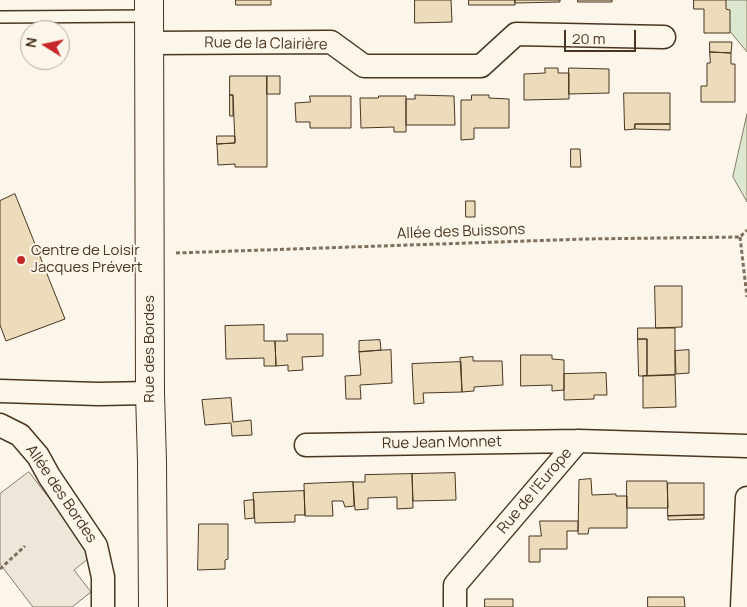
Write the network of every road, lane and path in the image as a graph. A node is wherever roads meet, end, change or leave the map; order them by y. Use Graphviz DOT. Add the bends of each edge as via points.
graph roads {
  1 [pos="0,16"];
  2 [pos="150,20"];
  3 [pos="664,37"];
  4 [pos="747,230"];
  5 [pos="740,237"];
  6 [pos="174,253"];
  7 [pos="747,297"];
  8 [pos="0,391"];
  9 [pos="150,393"];
  10 [pos="0,425"];
  11 [pos="578,441"];
  12 [pos="306,445"];
  13 [pos="747,446"];
  14 [pos="747,498"];
  15 [pos="25,546"];
  16 [pos="0,569"];
  17 [pos="743,602"];
  18 [pos="103,607"];
  19 [pos="153,607"];
  20 [pos="455,607"];
  1 -- 2 [label="lane"];
  2 -- 3 [label="street, Rue de la Clairière" via="331,42 364,66 481,66 516,34"];
  2 -- 9 [label="street, Rue des Bordes"];
  4 -- 5 [label="path"];
  5 -- 6 [label="path, Allée des Buissons"];
  5 -- 7 [label="path"];
  8 -- 9 [label="street"];
  9 -- 19 [label="street, Rue des Bordes"];
  10 -- 18 [label="street, Allée des Bordes" via="20,435 38,456 96,546 104,577"];
  11 -- 12 [label="street, Rue Jean Monnet"];
  11 -- 13 [label="street, Rue de l'Europe"];
  11 -- 20 [label="street, Rue de l'Europe" via="455,585"];
  14 -- 17 [label="street"];
  15 -- 16 [label="path"];
}
